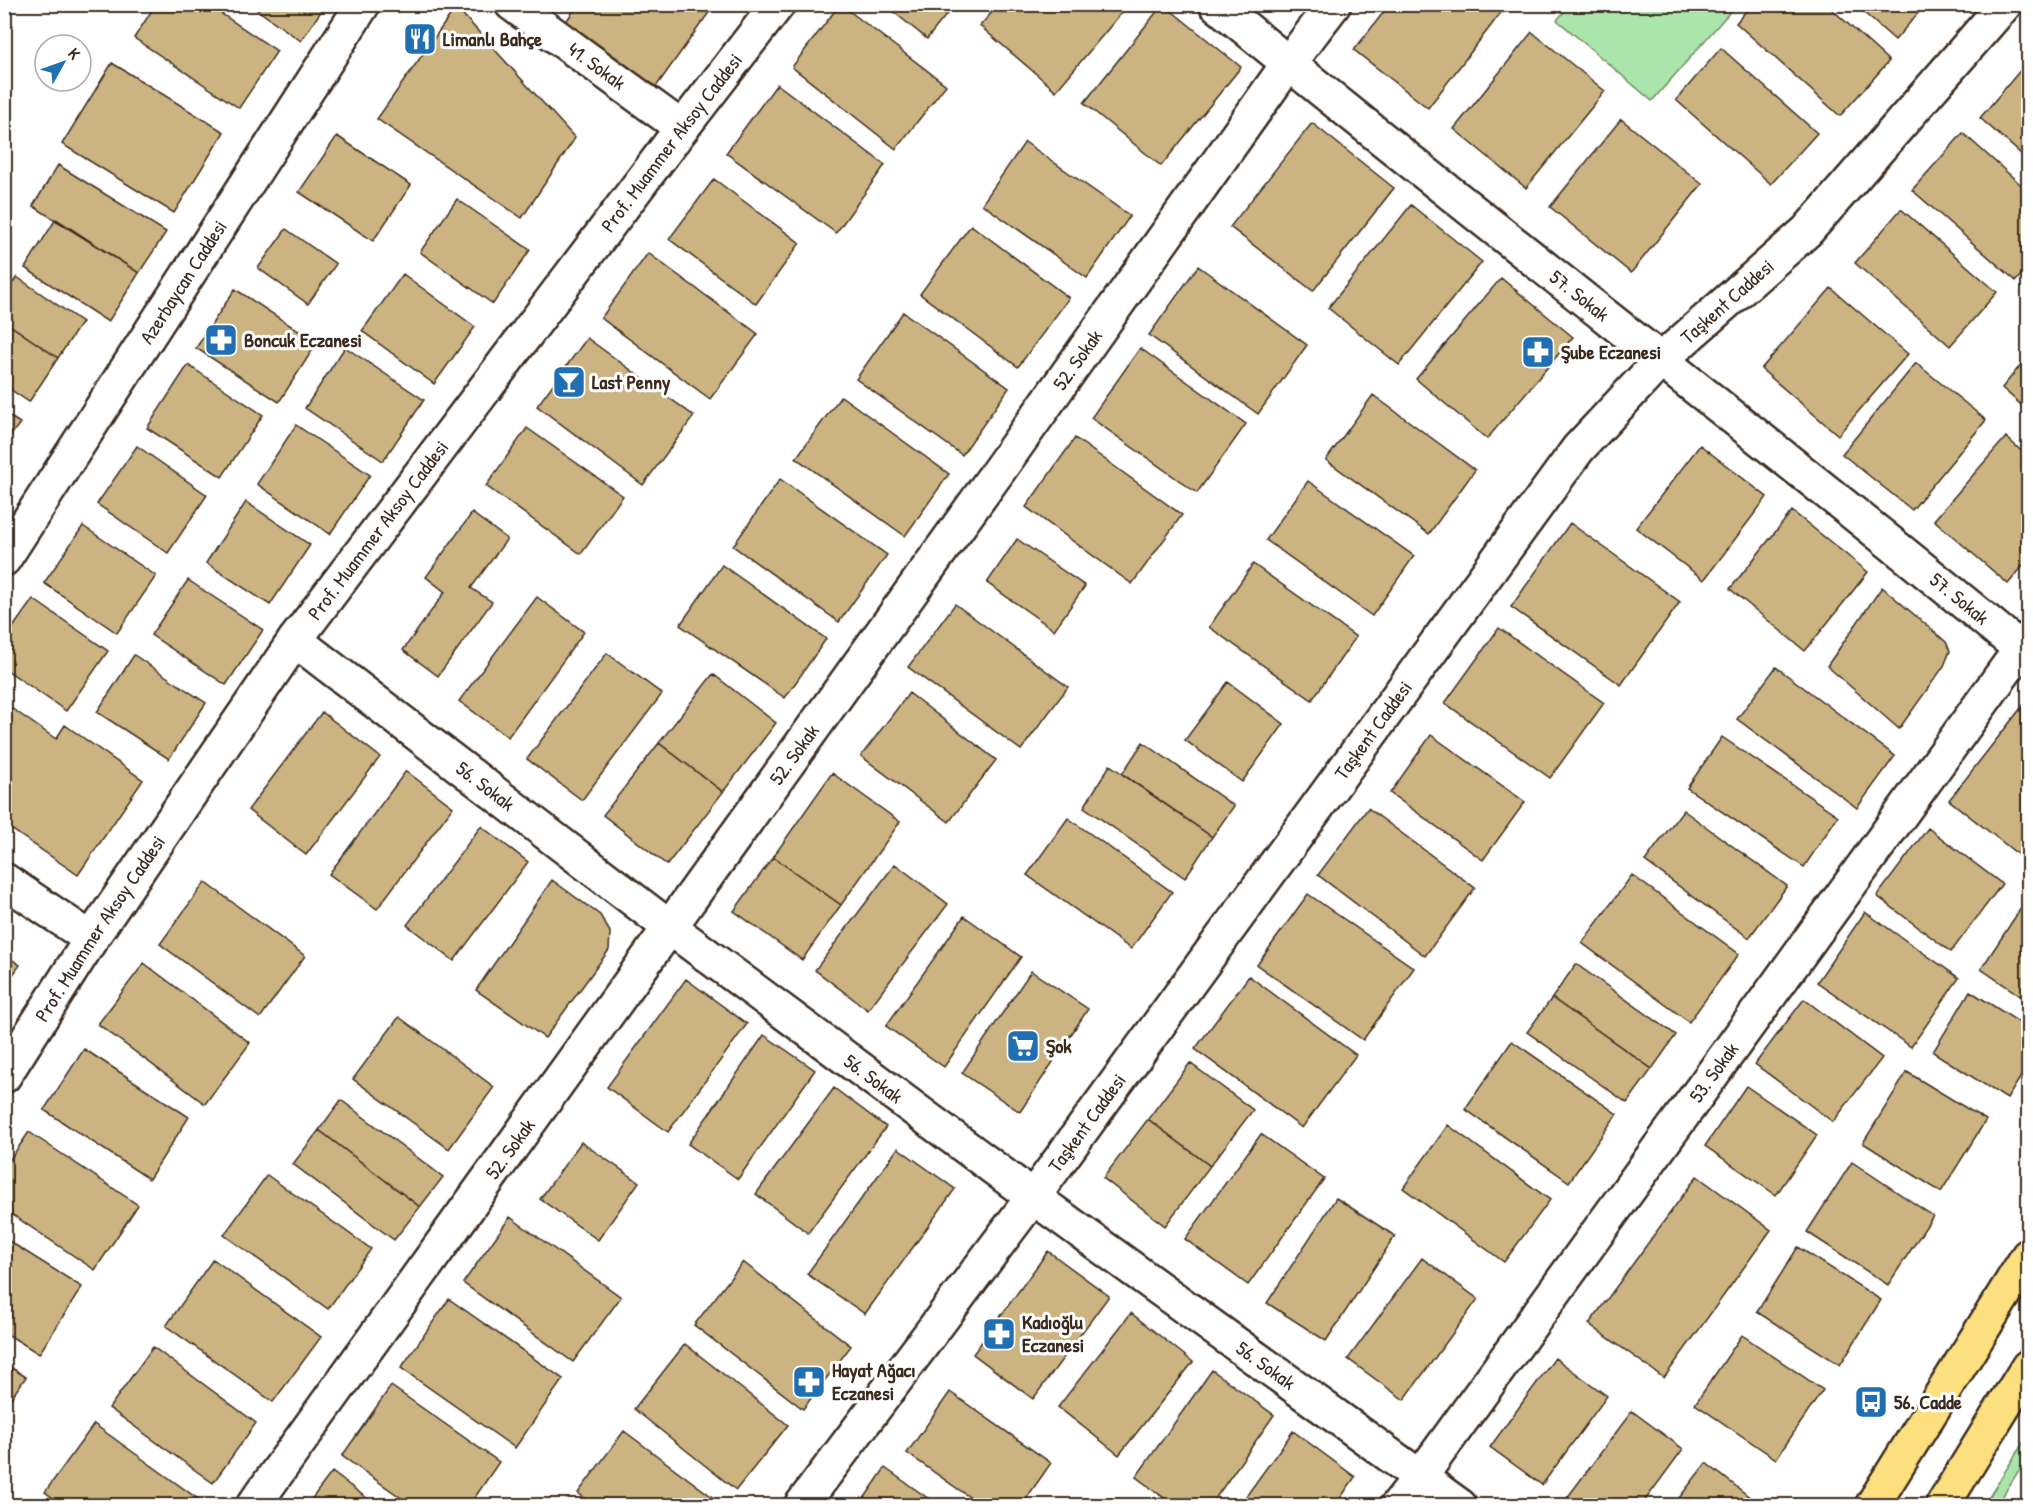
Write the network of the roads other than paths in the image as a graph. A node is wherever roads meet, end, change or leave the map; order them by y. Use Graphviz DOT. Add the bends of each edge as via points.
graph roads {
  1 [pos="363,4"];
  2 [pos="512,4"];
  3 [pos="778,4"];
  4 [pos="1216,4"];
  5 [pos="1334,4"];
  6 [pos="2005,4"];
  7 [pos="1288,64"];
  8 [pos="682,128"];
  9 [pos="1662,359"];
  10 [pos="4,560"];
  11 [pos="295,640"];
  12 [pos="2026,648"];
  13 [pos="4,880"];
  14 [pos="669,927"];
  15 [pos="91,939"];
  16 [pos="4,1076"];
  17 [pos="1033,1197"];
  18 [pos="2028,1256"];
  19 [pos="2028,1367"];
  20 [pos="1421,1476"];
  21 [pos="253,1506"];
  22 [pos="801,1506"];
  23 [pos="1397,1506"];
  24 [pos="1460,1506"];
  25 [pos="1872,1506"];
  26 [pos="1942,1506"];
  1 -- 10 [label="street, Azerbaycan Caddesi"];
  2 -- 8 [label="street, 41. Sokak"];
  3 -- 8 [label="street, Prof. Muammer Aksoy Caddesi"];
  4 -- 7 [label="street, 57. Sokak"];
  5 -- 7 [label="street, 52. Sokak"];
  6 -- 9 [label="street, Taşkent Caddesi" via="1806,231"];
  7 -- 9 [label="street, 57. Sokak"];
  7 -- 14 [label="street, 52. Sokak"];
  8 -- 11 [label="street, Prof. Muammer Aksoy Caddesi"];
  9 -- 12 [label="street, 57. Sokak"];
  9 -- 17 [label="street, Taşkent Caddesi" via="1578,449"];
  11 -- 14 [label="street, 56. Sokak"];
  11 -- 15 [label="street, Prof. Muammer Aksoy Caddesi"];
  12 -- 20 [label="street, 53. Sokak"];
  13 -- 15 [label="street"];
  14 -- 17 [label="street, 56. Sokak"];
  14 -- 21 [label="street, 52. Sokak"];
  15 -- 16 [label="street, Prof. Muammer Aksoy Caddesi"];
  17 -- 20 [label="street, 56. Sokak"];
  17 -- 22 [label="street, Taşkent Caddesi"];
  18 -- 25 [label="main road"];
  19 -- 26 [label="main road"];
  20 -- 23 [label="street, 53. Sokak"];
  20 -- 24 [label="street, 56. Sokak"];
}
